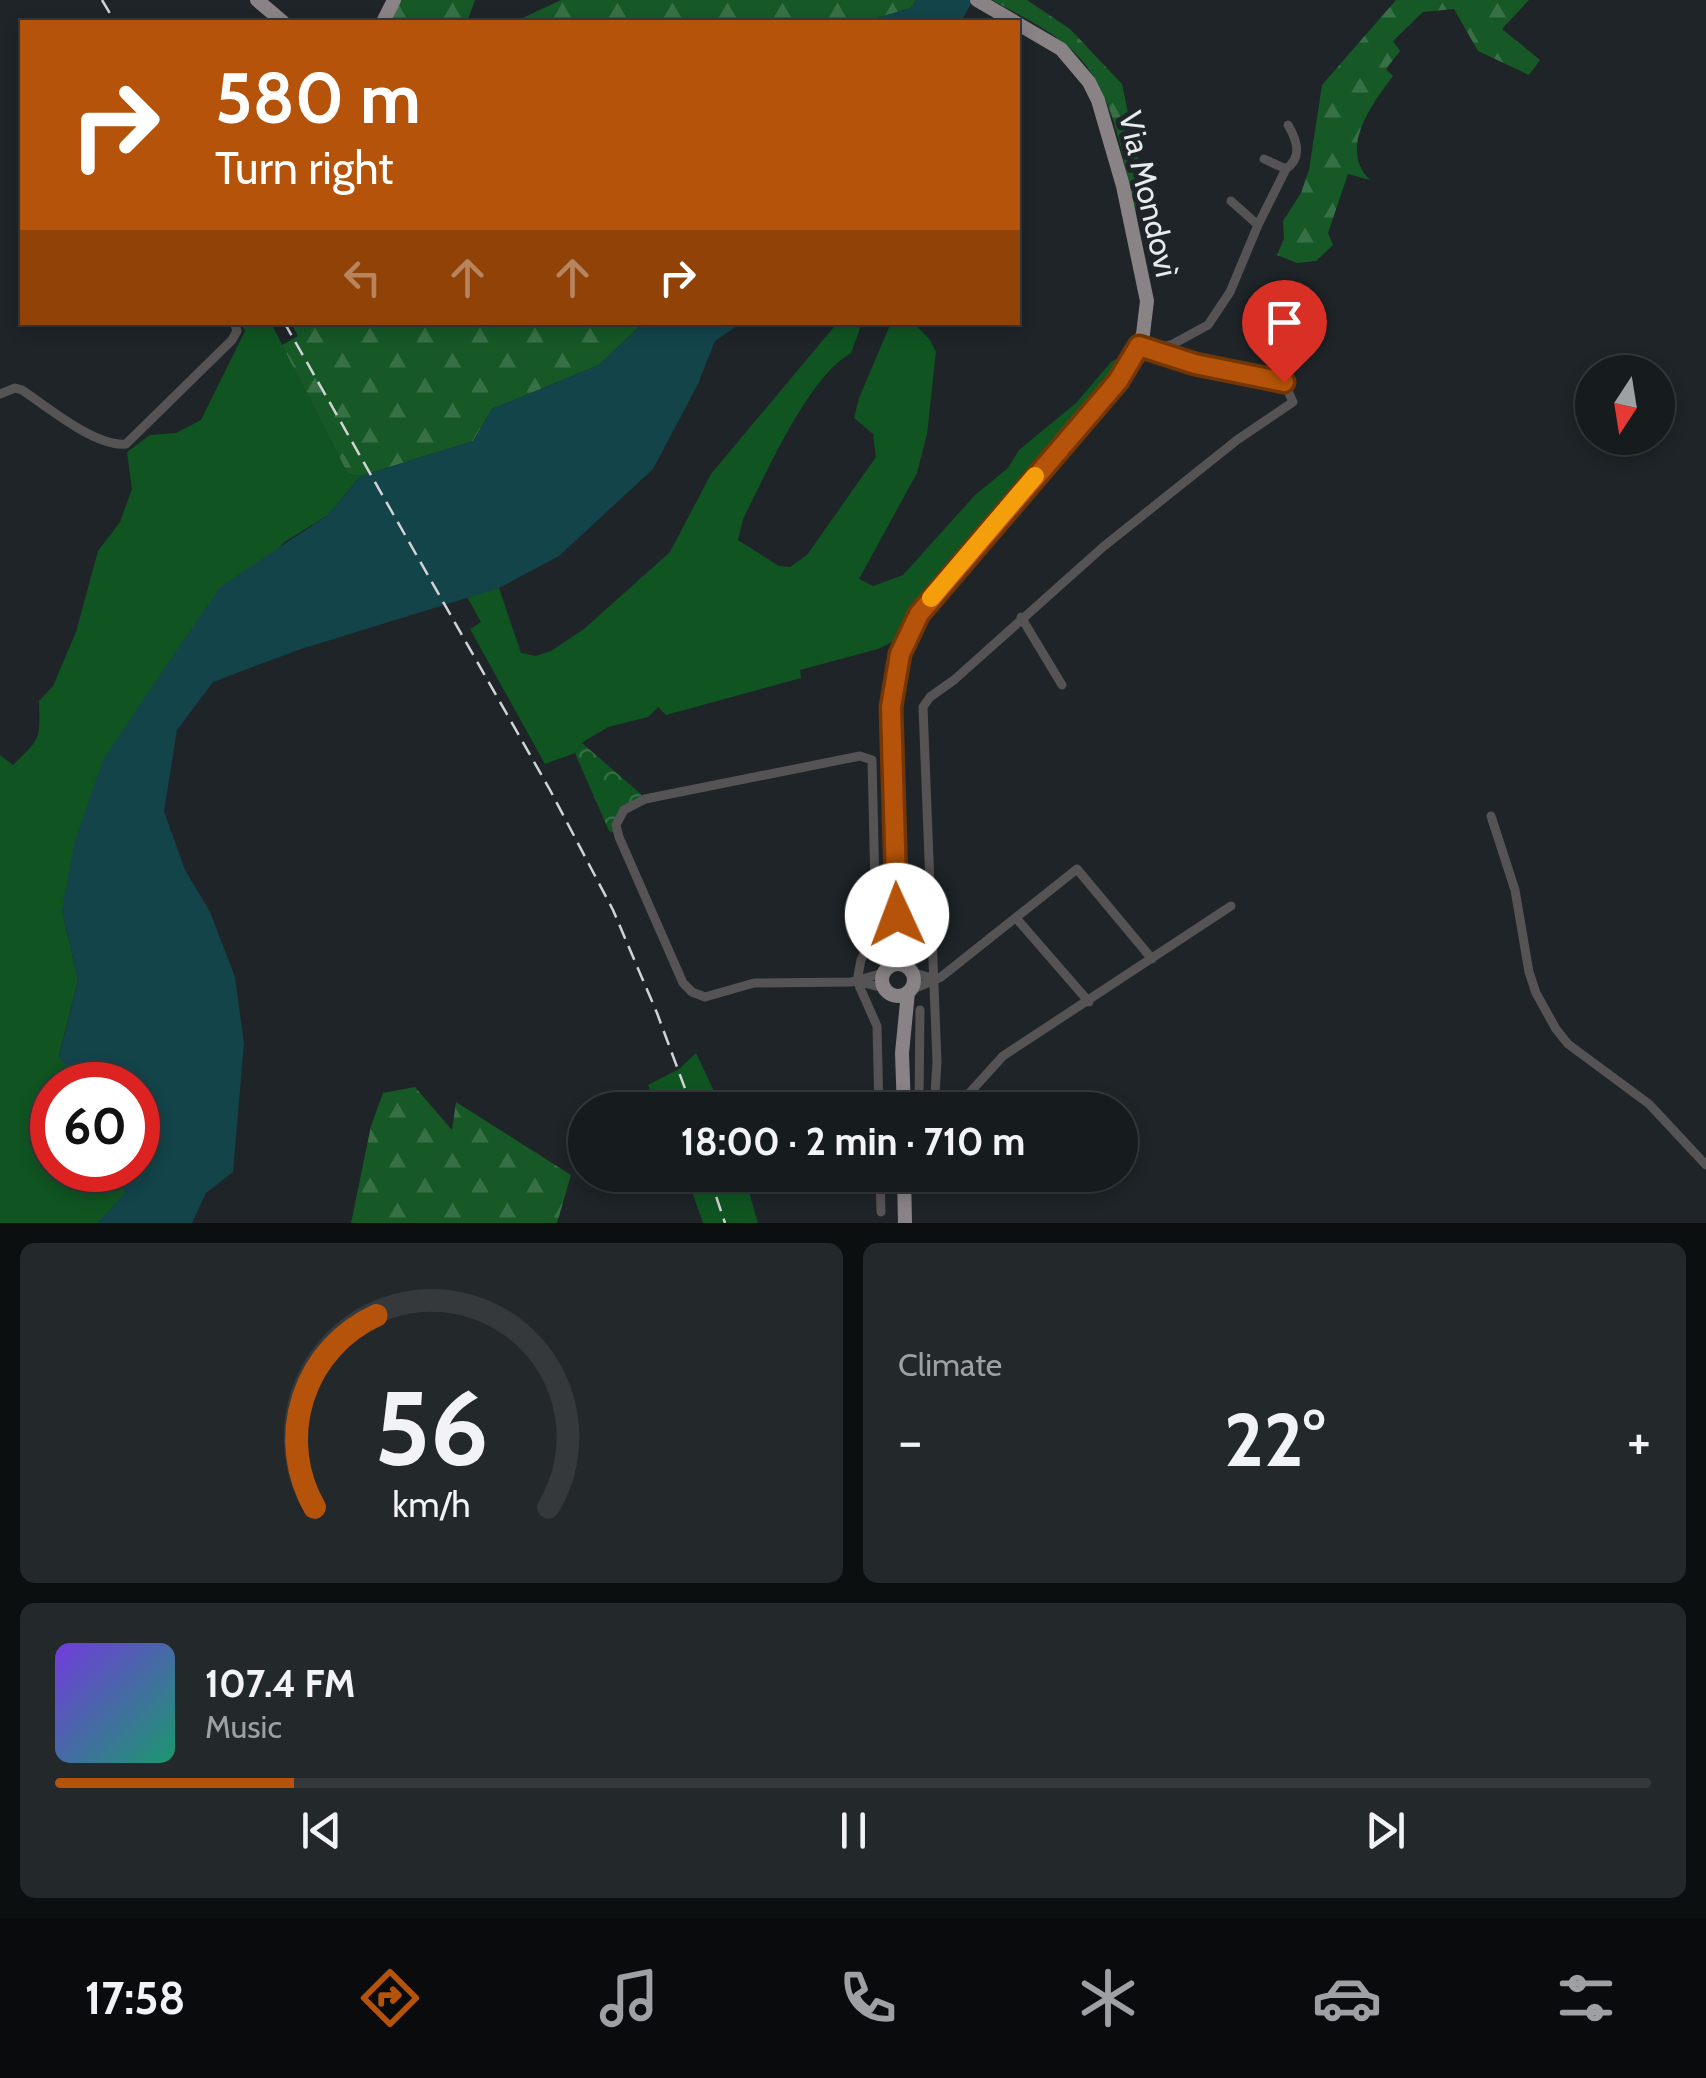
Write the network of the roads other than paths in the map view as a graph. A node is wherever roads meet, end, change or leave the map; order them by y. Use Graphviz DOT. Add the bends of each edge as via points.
graph roads {
  1 [pos="256,0"];
  2 [pos="978,0"];
  3 [pos="281,20"];
  4 [pos="1012,20"];
  5 [pos="1020,25"];
  6 [pos="1288,125"];
  7 [pos="1264,159"];
  8 [pos="1286,170"];
  9 [pos="1231,201"];
  10 [pos="1258,225"];
  11 [pos="235,327"];
  12 [pos="1145,349"];
  13 [pos="0,394"];
  14 [pos="1021,617"];
  15 [pos="1062,685"];
  16 [pos="1491,816"];
  17 [pos="1231,906"];
  18 [pos="897,915"];
  19 [pos="1016,918"];
  20 [pos="1152,960"];
  21 [pos="909,969"];
  22 [pos="935,979"];
  23 [pos="857,981"];
  24 [pos="886,981"];
  25 [pos="909,991"];
  26 [pos="1088,1002"];
  27 [pos="920,1010"];
  28 [pos="902,1053"];
  29 [pos="879,1092"];
  30 [pos="903,1092"];
  31 [pos="920,1092"];
  32 [pos="934,1092"];
  33 [pos="970,1092"];
  34 [pos="1706,1165"];
  35 [pos="880,1192"];
  36 [pos="904,1192"];
  37 [pos="881,1212"];
  38 [pos="905,1223"];
  1 -- 3 [label="main road"];
  2 -- 4 [label="main road, Via Mondovì"];
  5 -- 12 [label="main road, Via Mondovì" via="1061,49 1098,100 1144,284"];
  6 -- 8 [label="street" via="1297,154"];
  7 -- 8 [label="street"];
  8 -- 10 [label="street"];
  9 -- 10 [label="street"];
  10 -- 12 [label="street" via="1208,325 1174,344"];
  11 -- 13 [label="street" via="232,340 131,442 119,445 92,435 22,390"];
  12 -- 14 [label="street" via="1284,382 1293,402 1191,476"];
  12 -- 18 [label="main road, Via Mondovì" via="936,591 909,632 891,707"];
  14 -- 15 [label="street"];
  14 -- 22 [label="street" via="925,701"];
  16 -- 34 [label="street" via="1516,890 1536,993 1556,1030 1649,1104"];
  17 -- 20 [label="street"];
  18 -- 21 [label="main road, Via Mondovì"];
  18 -- 24 [label="main road, Via Mondovì"];
  19 -- 20 [label="street" via="1077,869"];
  19 -- 22 [label="street"];
  19 -- 26 [label="street"];
  20 -- 26 [label="street"];
  21 -- 22 [label="street"];
  21 -- 24 [label="main road" via="897,964"];
  21 -- 25 [label="main road"];
  22 -- 25 [label="street"];
  22 -- 32 [label="street"];
  23 -- 23 [label="street" via="876,929 868,757 645,799 624,810 616,825 620,836 692,992 705,998 754,983"];
  23 -- 24 [label="street"];
  23 -- 29 [label="street" via="877,1026"];
  24 -- 25 [label="main road" via="900,996"];
  24 -- 28 [label="main road, Via Mondovì"];
  25 -- 28 [label="main road, Via Mondovì"];
  26 -- 33 [label="street" via="1003,1056"];
  27 -- 31 [label="street"];
  28 -- 30 [label="main road, Via Mondovì"];
  35 -- 37 [label="street"];
  36 -- 38 [label="main road"];
}
